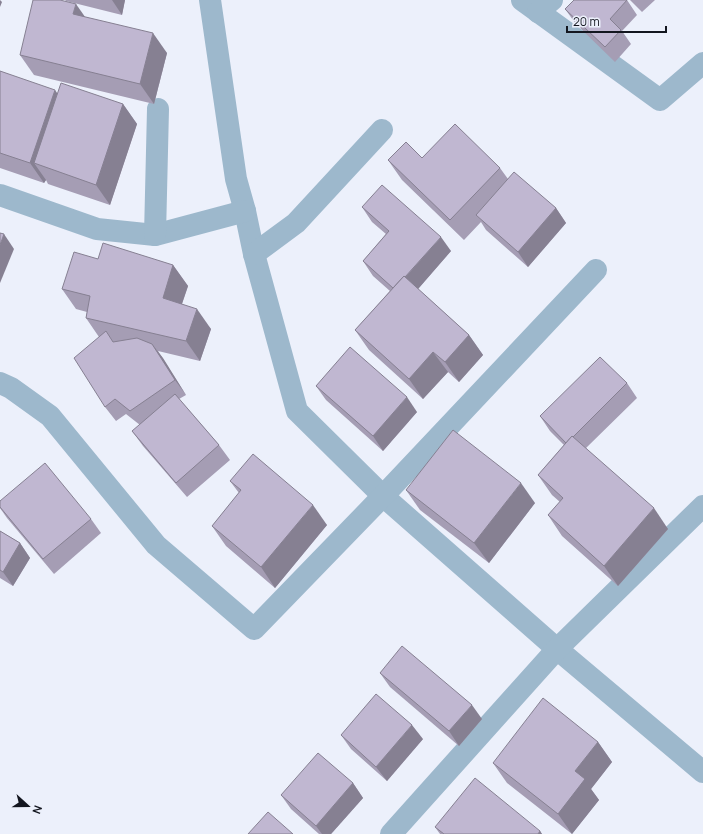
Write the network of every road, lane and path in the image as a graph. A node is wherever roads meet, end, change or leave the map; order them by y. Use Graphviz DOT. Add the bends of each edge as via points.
graph roads {
  1 [pos="210,0"];
  2 [pos="537,4"];
  3 [pos="703,63"];
  4 [pos="158,109"];
  5 [pos="382,130"];
  6 [pos="0,195"];
  7 [pos="245,211"];
  8 [pos="155,235"];
  9 [pos="254,254"];
  10 [pos="596,270"];
  11 [pos="0,383"];
  12 [pos="383,496"];
  13 [pos="703,506"];
  14 [pos="557,649"];
  15 [pos="703,772"];
  16 [pos="391,834"];
  1 -- 7 [label="street" via="236,179"];
  2 -- 3 [label="street" via="660,100"];
  4 -- 8 [label="street"];
  5 -- 9 [label="street" via="296,224"];
  6 -- 8 [label="street" via="97,229"];
  7 -- 8 [label="street"];
  7 -- 9 [label="street"];
  9 -- 12 [label="street" via="297,411"];
  10 -- 12 [label="street"];
  11 -- 12 [label="street" via="50,416 156,545 254,629"];
  12 -- 14 [label="street"];
  13 -- 14 [label="street"];
  14 -- 15 [label="street"];
  14 -- 16 [label="street"];
}
